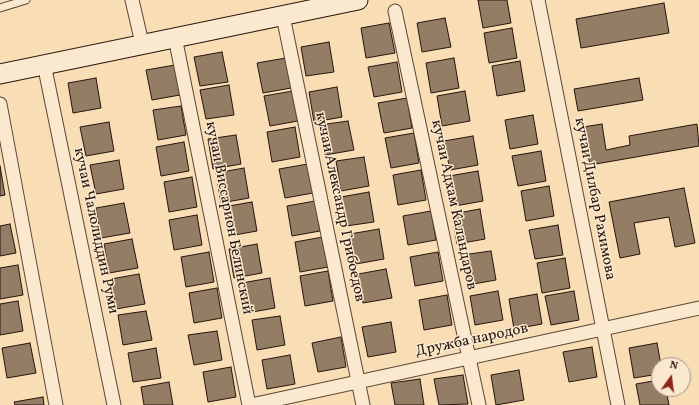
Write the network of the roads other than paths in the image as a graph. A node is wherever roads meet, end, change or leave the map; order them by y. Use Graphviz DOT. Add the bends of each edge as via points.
graph roads {
  1 [pos="26,0"];
  2 [pos="132,0"];
  3 [pos="358,0"];
  4 [pos="538,0"];
  5 [pos="0,8"];
  6 [pos="395,11"];
  7 [pos="283,16"];
  8 [pos="175,37"];
  9 [pos="142,43"];
  10 [pos="44,64"];
  11 [pos="0,74"];
  12 [pos="0,104"];
  13 [pos="699,308"];
  14 [pos="603,329"];
  15 [pos="469,358"];
  16 [pos="359,382"];
  17 [pos="56,405"];
  18 [pos="114,405"];
  19 [pos="250,405"];
  20 [pos="363,405"];
  21 [pos="479,405"];
  22 [pos="618,405"];
  1 -- 5 [label="lane"];
  2 -- 9 [label="street"];
  3 -- 7 [label="main road"];
  4 -- 14 [label="street, кучаи Дилбар Рахимова"];
  6 -- 15 [label="street, кучаи Адхам Каландаров"];
  7 -- 8 [label="main road"];
  7 -- 16 [label="street, кучаи Александр Грибоедов"];
  8 -- 9 [label="main road"];
  8 -- 19 [label="street, кучаи Виссарион Белинский"];
  9 -- 10 [label="main road"];
  10 -- 11 [label="main road"];
  10 -- 18 [label="street, кучаи Чалолиддин Руми"];
  12 -- 17 [label="street"];
  13 -- 14 [label="street, Дружба народов"];
  14 -- 15 [label="street, Дружба народов"];
  14 -- 22 [label="street, кучаи Дилбар Рахимова"];
  15 -- 16 [label="street, Дружба народов"];
  15 -- 21 [label="street, кучаи Адхам Каландаров"];
  16 -- 19 [label="street, Дружба народов"];
  16 -- 20 [label="street, кучаи Александр Грибоедов"];
}
